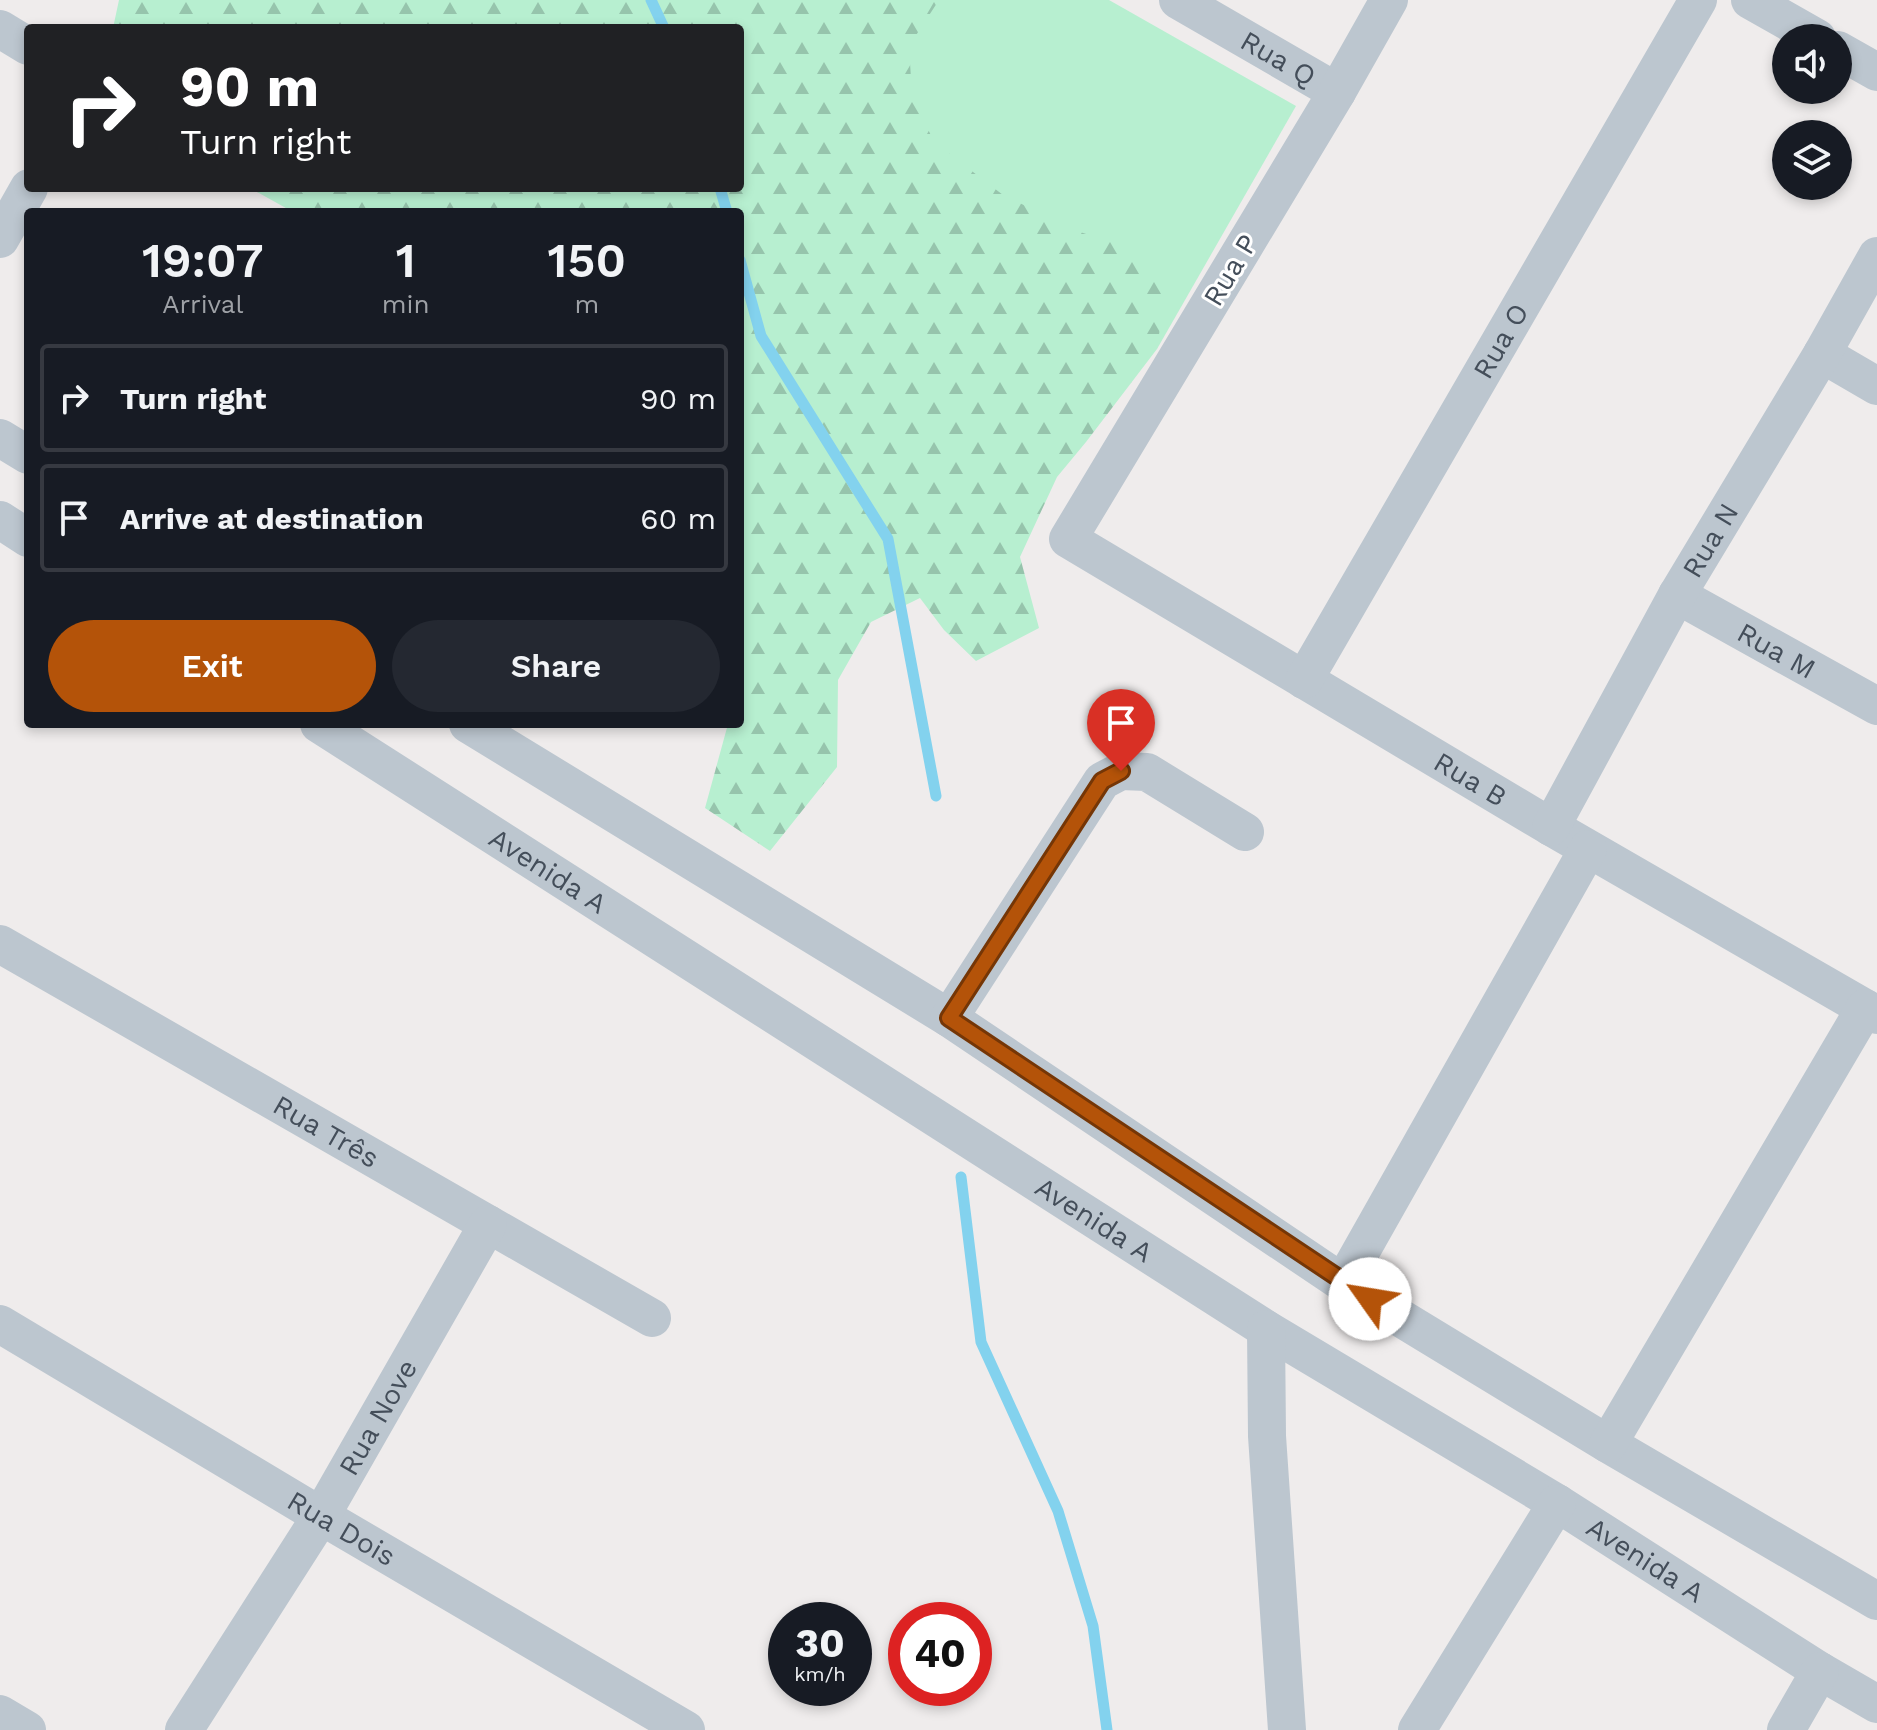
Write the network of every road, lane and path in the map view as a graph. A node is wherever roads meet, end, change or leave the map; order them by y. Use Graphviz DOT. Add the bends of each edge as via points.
graph roads {
  1 [pos="1178,0"];
  2 [pos="1389,0"];
  3 [pos="1698,0"];
  4 [pos="1750,0"];
  5 [pos="1792,24"];
  6 [pos="0,29"];
  7 [pos="24,44"];
  8 [pos="1852,58"];
  9 [pos="1877,72"];
  10 [pos="1337,92"];
  11 [pos="27,192"];
  12 [pos="0,239"];
  13 [pos="1877,256"];
  14 [pos="1822,354"];
  15 [pos="1877,386"];
  16 [pos="0,438"];
  17 [pos="24,453"];
  18 [pos="0,520"];
  19 [pos="24,535"];
  20 [pos="1068,539"];
  21 [pos="1677,595"];
  22 [pos="1304,680"];
  23 [pos="1877,706"];
  24 [pos="325,728"];
  25 [pos="475,728"];
  26 [pos="1551,827"];
  27 [pos="1245,832"];
  28 [pos="1588,849"];
  29 [pos="0,944"];
  30 [pos="1871,1011"];
  31 [pos="949,1018"];
  32 [pos="488,1224"];
  33 [pos="1343,1283"];
  34 [pos="652,1318"];
  35 [pos="0,1324"];
  36 [pos="1266,1329"];
  37 [pos="1608,1444"];
  38 [pos="1557,1503"];
  39 [pos="321,1516"];
  40 [pos="1873,1588"];
  41 [pos="1820,1671"];
  42 [pos="1877,1704"];
  43 [pos="0,1714"];
  44 [pos="27,1730"];
  45 [pos="184,1730"];
  46 [pos="686,1730"];
  47 [pos="1287,1730"];
  48 [pos="1417,1730"];
  49 [pos="1786,1730"];
  1 -- 10 [label="street, Rua Q"];
  2 -- 10 [label="street, Rua P"];
  3 -- 22 [label="street, Rua O"];
  4 -- 5 [label="street"];
  6 -- 7 [label="street"];
  8 -- 9 [label="street"];
  10 -- 20 [label="street, Rua P"];
  11 -- 12 [label="street"];
  13 -- 14 [label="street, Rua N"];
  14 -- 15 [label="street"];
  14 -- 21 [label="street, Rua N"];
  16 -- 17 [label="street"];
  18 -- 19 [label="street"];
  20 -- 22 [label="street, Rua B"];
  21 -- 23 [label="street, Rua M"];
  21 -- 26 [label="street, Rua N"];
  22 -- 26 [label="street, Rua B"];
  24 -- 36 [label="street, Avenida A"];
  25 -- 31 [label="street"];
  26 -- 28 [label="street, Rua B"];
  27 -- 31 [label="street" via="1147,772 1121,771 1102,781"];
  28 -- 30 [label="street, Rua B"];
  28 -- 33 [label="street"];
  29 -- 32 [label="street, Rua Três"];
  30 -- 37 [label="street"];
  31 -- 33 [label="street"];
  32 -- 34 [label="street, Rua Três"];
  32 -- 39 [label="street, Rua Nove"];
  33 -- 37 [label="street"];
  35 -- 39 [label="street, Rua Dois"];
  36 -- 38 [label="street, Avenida A"];
  36 -- 47 [label="street" via="1267,1436"];
  37 -- 40 [label="street"];
  38 -- 41 [label="street, Avenida A"];
  38 -- 48 [label="street"];
  39 -- 45 [label="street, Rua Nove"];
  39 -- 46 [label="street, Rua Dois"];
  41 -- 42 [label="street, Avenida A"];
  41 -- 49 [label="street"];
  43 -- 44 [label="street"];
}
